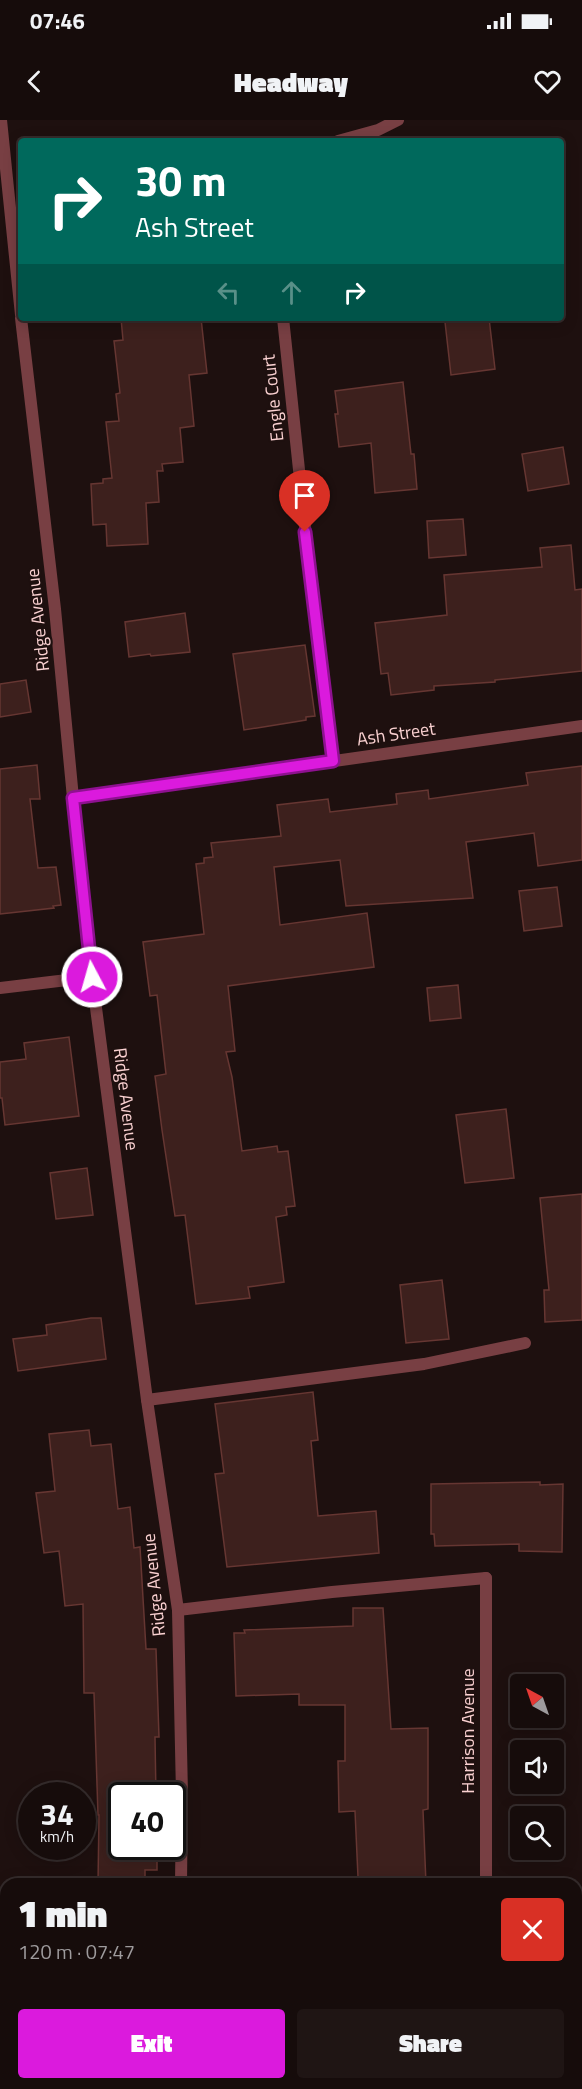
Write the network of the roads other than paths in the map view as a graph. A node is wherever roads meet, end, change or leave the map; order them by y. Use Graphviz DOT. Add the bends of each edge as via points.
graph roads {
  1 [pos="1,120"];
  2 [pos="398,120"];
  3 [pos="349,138"];
  4 [pos="18,287"];
  5 [pos="22,321"];
  6 [pos="283,321"];
  7 [pos="582,726"];
  8 [pos="333,761"];
  9 [pos="73,798"];
  10 [pos="92,977"];
  11 [pos="0,988"];
  12 [pos="525,1343"];
  13 [pos="147,1400"];
  14 [pos="178,1610"];
  15 [pos="181,1878"];
  16 [pos="486,1878"];
  1 -- 4 [label="street, Ridge Avenue"];
  2 -- 3 [label="street"];
  5 -- 9 [label="street, Ridge Avenue"];
  6 -- 8 [label="street, Engle Court"];
  7 -- 8 [label="street, Ash Street"];
  8 -- 9 [label="street, Ash Street"];
  9 -- 10 [label="street, Ridge Avenue"];
  10 -- 11 [label="street"];
  10 -- 13 [label="street, Ridge Avenue"];
  12 -- 13 [label="street" via="423,1364"];
  13 -- 14 [label="street, Ridge Avenue"];
  14 -- 15 [label="street, Ridge Avenue"];
  14 -- 16 [label="street, Harrison Avenue" via="486,1578"];
}
